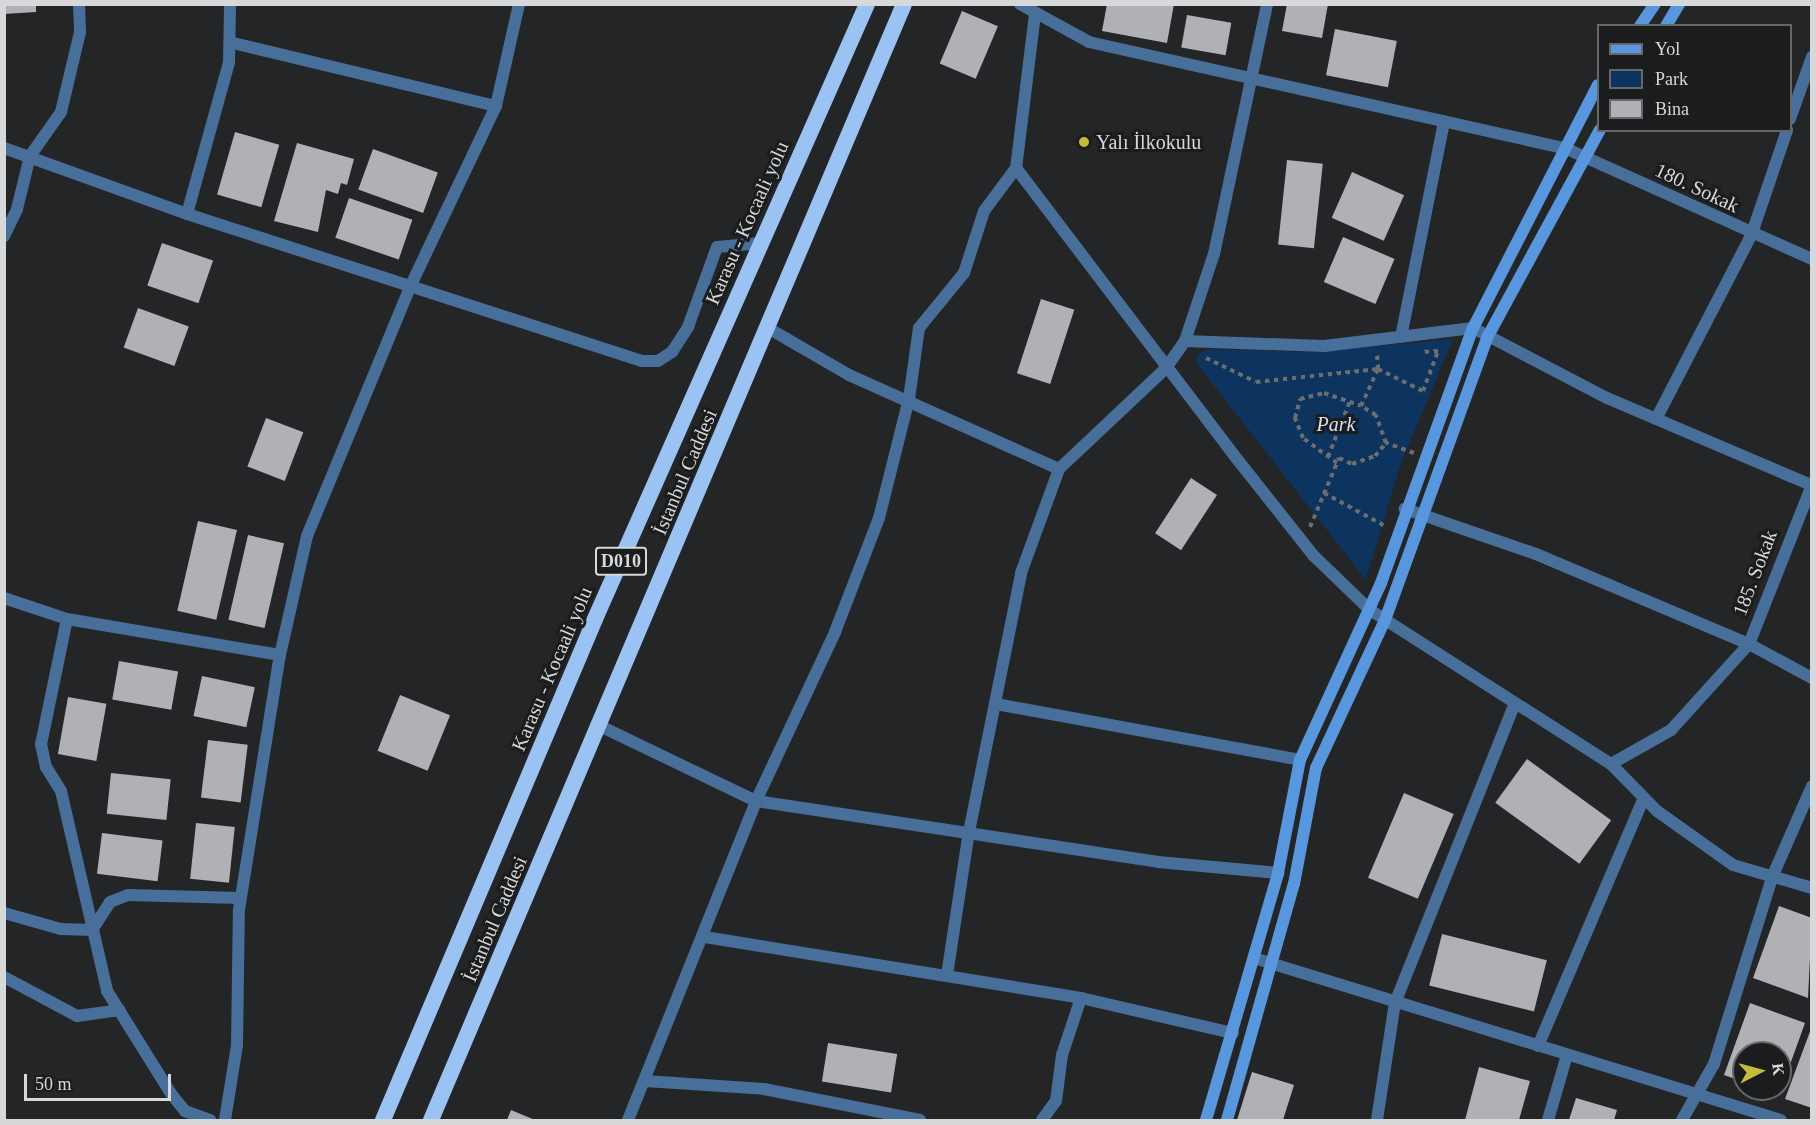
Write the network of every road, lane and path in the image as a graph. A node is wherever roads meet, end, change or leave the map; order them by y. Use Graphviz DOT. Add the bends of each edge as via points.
graph roads {
  1 [pos="79,4"];
  2 [pos="230,4"];
  3 [pos="519,4"];
  4 [pos="867,4"];
  5 [pos="904,4"];
  6 [pos="1020,4"];
  7 [pos="1266,4"];
  8 [pos="1655,4"];
  9 [pos="1679,4"];
  10 [pos="1035,14"];
  11 [pos="1641,24"];
  12 [pos="1667,24"];
  13 [pos="232,43"];
  14 [pos="1812,57"];
  15 [pos="1250,82"];
  16 [pos="1597,88"];
  17 [pos="496,106"];
  18 [pos="1792,116"];
  19 [pos="1444,121"];
  20 [pos="1599,132"];
  21 [pos="1786,132"];
  22 [pos="4,148"];
  23 [pos="1567,149"];
  24 [pos="30,156"];
  25 [pos="1584,157"];
  26 [pos="1016,168"];
  27 [pos="187,214"];
  28 [pos="4,236"];
  29 [pos="1751,236"];
  30 [pos="760,243"];
  31 [pos="1812,259"];
  32 [pos="410,287"];
  33 [pos="768,328"];
  34 [pos="1473,328"];
  35 [pos="1488,336"];
  36 [pos="1401,337"];
  37 [pos="1183,344"];
  38 [pos="1377,346"];
  39 [pos="1387,352"];
  40 [pos="1418,352"];
  41 [pos="1166,368"];
  42 [pos="1378,369"];
  43 [pos="909,399"];
  44 [pos="1350,401"];
  45 [pos="1361,406"];
  46 [pos="1656,419"];
  47 [pos="1386,443"];
  48 [pos="1328,457"];
  49 [pos="1426,457"];
  50 [pos="1337,463"];
  51 [pos="1059,469"];
  52 [pos="1811,485"];
  53 [pos="1324,493"];
  54 [pos="1405,508"];
  55 [pos="1423,515"];
  56 [pos="1397,533"];
  57 [pos="1304,542"];
  58 [pos="4,598"];
  59 [pos="1370,610"];
  60 [pos="67,619"];
  61 [pos="1384,620"];
  62 [pos="1749,644"];
  63 [pos="280,655"];
  64 [pos="1812,678"];
  65 [pos="1515,703"];
  66 [pos="996,704"];
  67 [pos="600,726"];
  68 [pos="1300,760"];
  69 [pos="1611,764"];
  70 [pos="1812,786"];
  71 [pos="1644,798"];
  72 [pos="756,801"];
  73 [pos="969,832"];
  74 [pos="1278,873"];
  75 [pos="1773,875"];
  76 [pos="1812,888"];
  77 [pos="240,898"];
  78 [pos="4,913"];
  79 [pos="92,930"];
  80 [pos="705,937"];
  81 [pos="1254,958"];
  82 [pos="1274,964"];
  83 [pos="947,975"];
  84 [pos="4,977"];
  85 [pos="1081,998"];
  86 [pos="1395,1002"];
  87 [pos="120,1010"];
  88 [pos="1233,1033"];
  89 [pos="1538,1046"];
  90 [pos="1567,1055"];
  91 [pos="645,1081"];
  92 [pos="1698,1095"];
  93 [pos="210,1120"];
  94 [pos="225,1120"];
  95 [pos="382,1120"];
  96 [pos="431,1120"];
  97 [pos="628,1120"];
  98 [pos="920,1120"];
  99 [pos="1042,1120"];
  100 [pos="1206,1120"];
  101 [pos="1227,1120"];
  102 [pos="1377,1120"];
  103 [pos="1548,1120"];
  104 [pos="1682,1120"];
  105 [pos="1781,1120"];
  1 -- 24 [label="street" via="80,32 61,112"];
  2 -- 13 [label="street"];
  3 -- 17 [label="street"];
  4 -- 30 [label="highway, Karasu - Kocaali yolu / D010"];
  5 -- 33 [label="highway, İstanbul Caddesi / D010"];
  6 -- 10 [label="street, 180. Sokak"];
  7 -- 15 [label="street"];
  8 -- 11 [label="main road"];
  9 -- 12 [label="main road"];
  10 -- 15 [label="street, 180. Sokak" via="1089,42"];
  10 -- 26 [label="street"];
  13 -- 17 [label="street"];
  13 -- 27 [label="street"];
  14 -- 18 [label="street"];
  15 -- 19 [label="street, 180. Sokak"];
  15 -- 37 [label="street" via="1214,254"];
  16 -- 23 [label="main road"];
  17 -- 32 [label="street"];
  19 -- 23 [label="street, 180. Sokak"];
  19 -- 36 [label="street"];
  20 -- 25 [label="main road"];
  21 -- 29 [label="street"];
  22 -- 24 [label="street"];
  23 -- 25 [label="street, 180. Sokak"];
  23 -- 34 [label="main road" via="1535,199"];
  24 -- 27 [label="street"];
  24 -- 28 [label="street" via="17,209"];
  25 -- 29 [label="street, 180. Sokak"];
  25 -- 35 [label="main road"];
  26 -- 41 [label="street"];
  26 -- 43 [label="street" via="984,212 964,273 918,328"];
  27 -- 32 [label="street"];
  29 -- 31 [label="street, 180. Sokak"];
  29 -- 46 [label="street"];
  30 -- 32 [label="street" via="717,248 688,327 672,352 658,361 642,361"];
  30 -- 95 [label="highway, Karasu - Kocaali yolu / D010"];
  32 -- 63 [label="street" via="307,536"];
  33 -- 43 [label="street" via="849,375"];
  33 -- 67 [label="highway, İstanbul Caddesi / D010"];
  34 -- 35 [label="street"];
  34 -- 36 [label="street"];
  34 -- 49 [label="main road"];
  35 -- 46 [label="street"];
  35 -- 55 [label="main road"];
  36 -- 38 [label="street"];
  37 -- 38 [label="street"];
  37 -- 41 [label="street"];
  37 -- 42 [label="path" via="1256,382"];
  38 -- 39 [label="path"];
  38 -- 42 [label="path"];
  40 -- 42 [label="path" via="1438,351 1423,391"];
  41 -- 51 [label="street"];
  41 -- 57 [label="street"];
  42 -- 45 [label="path"];
  43 -- 51 [label="street"];
  43 -- 72 [label="street" via="879,518 835,632"];
  44 -- 45 [label="path"];
  44 -- 48 [label="path"];
  44 -- 48 [label="path" via="1324,393 1300,399 1295,418 1303,438"];
  45 -- 47 [label="path" via="1376,416"];
  46 -- 52 [label="street"];
  47 -- 49 [label="path"];
  47 -- 50 [label="path" via="1375,456 1352,464 1339,458"];
  48 -- 50 [label="path"];
  49 -- 54 [label="main road"];
  50 -- 53 [label="path"];
  51 -- 66 [label="street" via="1021,573"];
  52 -- 62 [label="street, 185. Sokak"];
  53 -- 56 [label="path"];
  53 -- 57 [label="path"];
  54 -- 55 [label="street"];
  54 -- 56 [label="main road"];
  55 -- 61 [label="main road"];
  55 -- 62 [label="street" via="1536,554"];
  56 -- 59 [label="main road"];
  57 -- 59 [label="street"];
  58 -- 60 [label="street"];
  59 -- 61 [label="street"];
  59 -- 68 [label="main road"];
  60 -- 63 [label="street"];
  60 -- 79 [label="street" via="41,744 62,791"];
  61 -- 65 [label="street"];
  61 -- 82 [label="main road" via="1316,768"];
  62 -- 64 [label="street, 185. Sokak"];
  62 -- 69 [label="street" via="1671,730"];
  63 -- 77 [label="street"];
  65 -- 69 [label="street"];
  65 -- 86 [label="street"];
  66 -- 68 [label="street"];
  66 -- 73 [label="street"];
  67 -- 72 [label="street"];
  67 -- 96 [label="highway, İstanbul Caddesi / D010"];
  68 -- 74 [label="main road"];
  69 -- 71 [label="street"];
  70 -- 75 [label="street"];
  71 -- 75 [label="street" via="1733,864"];
  71 -- 89 [label="street"];
  72 -- 73 [label="street"];
  72 -- 80 [label="street"];
  73 -- 74 [label="street" via="1158,862"];
  73 -- 83 [label="street"];
  74 -- 81 [label="main road"];
  75 -- 76 [label="street"];
  75 -- 92 [label="street" via="1714,1064"];
  77 -- 79 [label="street" via="129,895 110,902"];
  77 -- 94 [label="street" via="237,1045"];
  78 -- 79 [label="street" via="62,929"];
  79 -- 87 [label="street" via="107,991"];
  80 -- 83 [label="street"];
  80 -- 91 [label="street"];
  81 -- 82 [label="street"];
  81 -- 88 [label="main road"];
  82 -- 86 [label="street"];
  82 -- 101 [label="main road"];
  83 -- 85 [label="street"];
  84 -- 87 [label="street" via="77,1016"];
  85 -- 88 [label="street"];
  85 -- 99 [label="street" via="1062,1055 1056,1101"];
  86 -- 89 [label="street"];
  86 -- 102 [label="street"];
  87 -- 93 [label="street" via="185,1111"];
  88 -- 100 [label="main road"];
  89 -- 90 [label="street"];
  90 -- 92 [label="street"];
  90 -- 103 [label="street"];
  91 -- 97 [label="street"];
  91 -- 98 [label="street" via="764,1089"];
  92 -- 104 [label="street"];
  92 -- 105 [label="street"];
}
